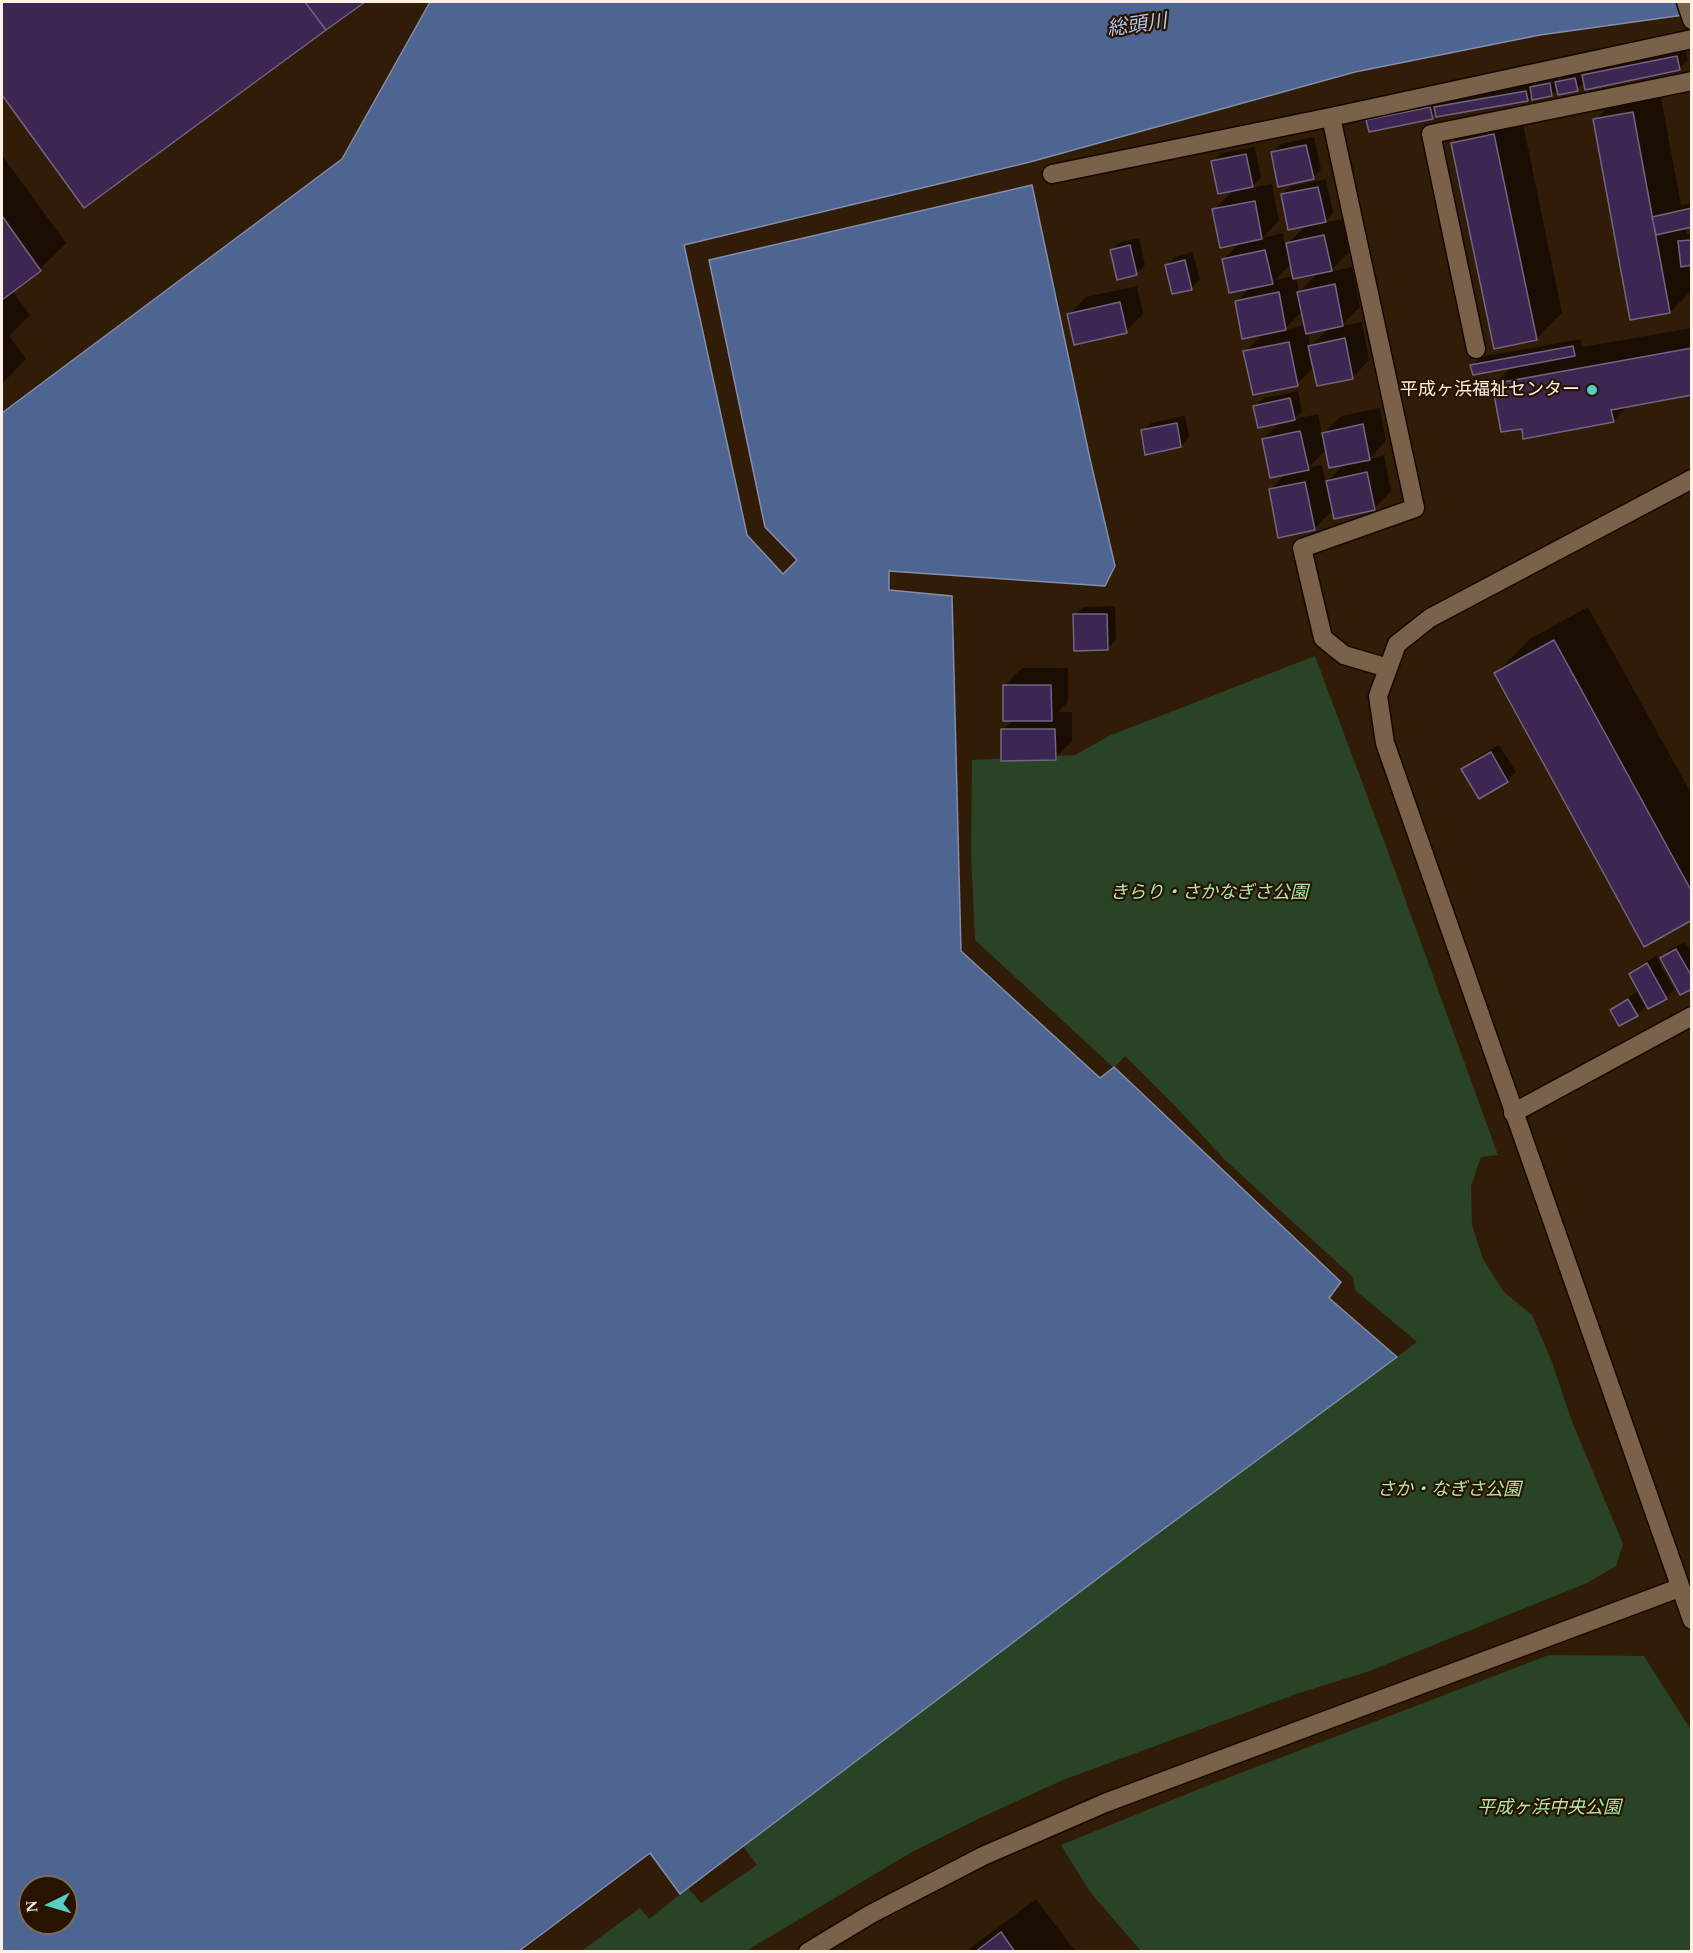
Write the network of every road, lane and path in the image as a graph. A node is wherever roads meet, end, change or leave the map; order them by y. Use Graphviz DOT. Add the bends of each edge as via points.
graph roads {
  1 [pos="1692,39"];
  2 [pos="1692,81"];
  3 [pos="1331,117"];
  4 [pos="1052,174"];
  5 [pos="1476,349"];
  6 [pos="1692,479"];
  7 [pos="1388,668"];
  8 [pos="1692,1016"];
  9 [pos="1513,1113"];
  10 [pos="1679,1588"];
  11 [pos="1692,1620"];
  12 [pos="808,1952"];
  1 -- 3 [label="street"];
  2 -- 5 [label="street" via="1431,134"];
  3 -- 4 [label="street"];
  3 -- 7 [label="street" via="1415,508 1302,548 1323,639 1344,655"];
  6 -- 7 [label="street" via="1430,618 1397,644"];
  7 -- 9 [label="street" via="1378,696 1385,743"];
  8 -- 9 [label="street"];
  9 -- 10 [label="street"];
  10 -- 11 [label="street"];
  10 -- 12 [label="street" via="1105,1803 983,1856 871,1914"];
}
